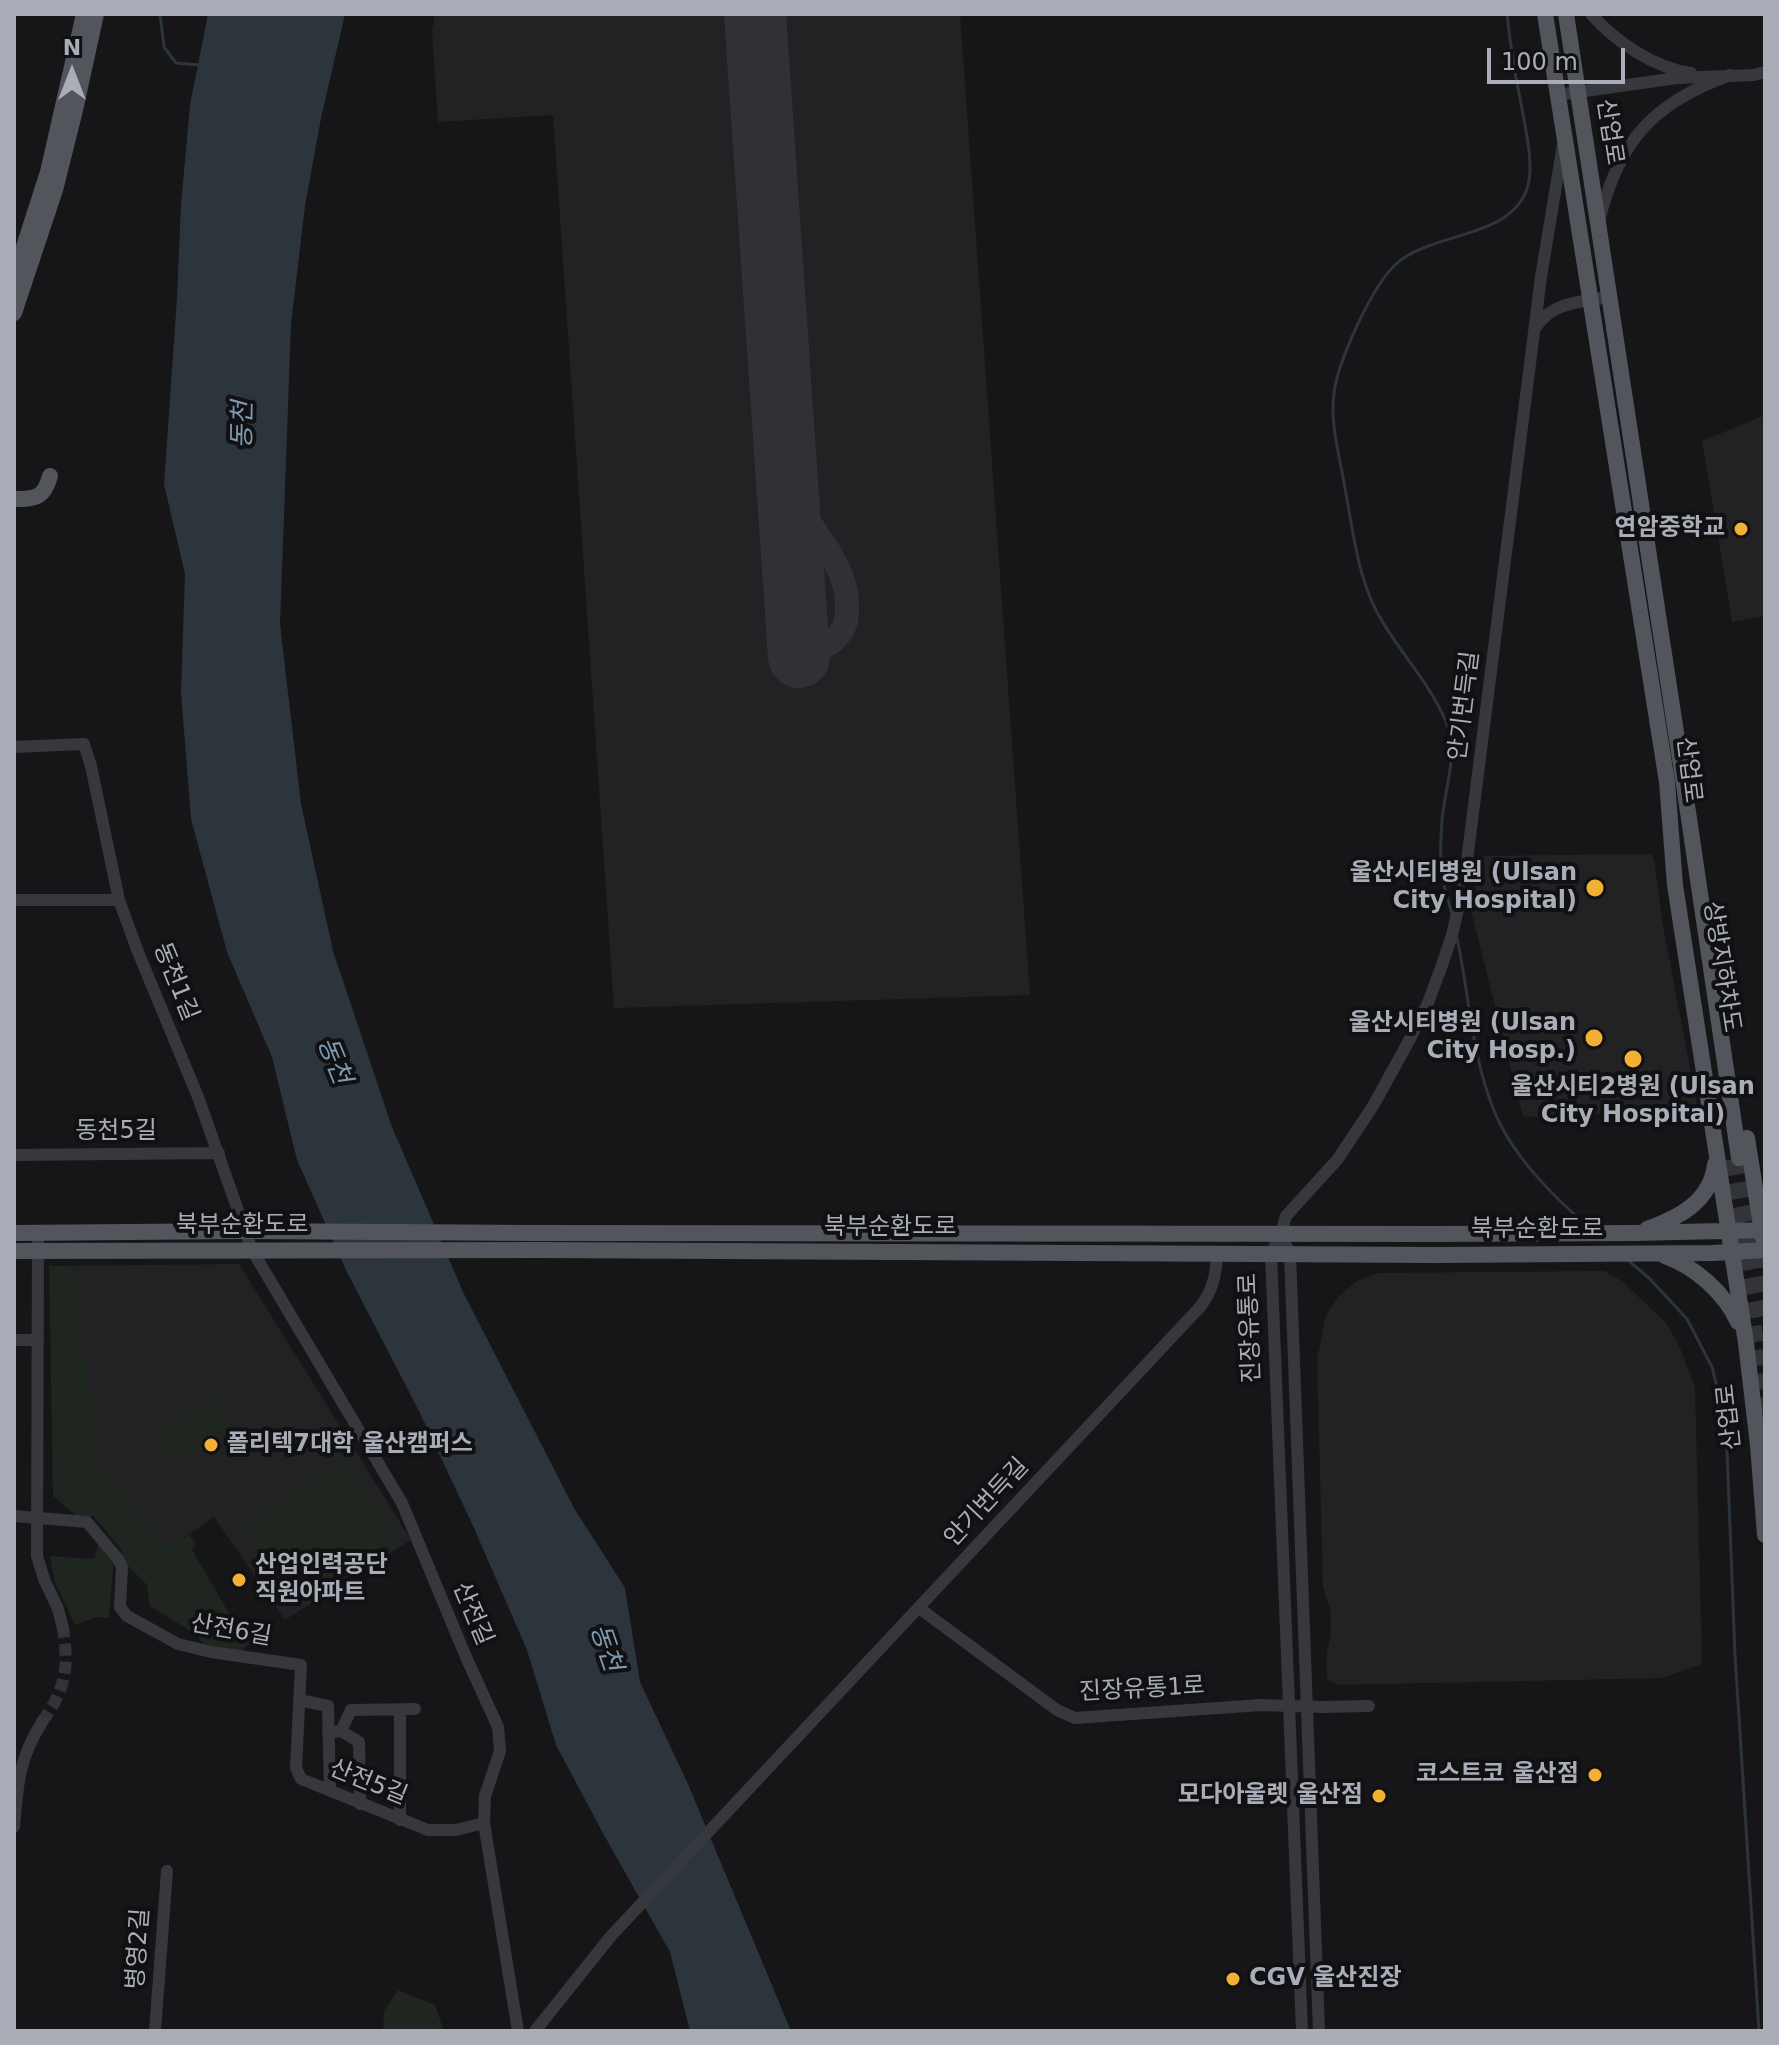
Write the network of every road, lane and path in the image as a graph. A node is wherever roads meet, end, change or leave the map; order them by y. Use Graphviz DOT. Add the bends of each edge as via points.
graph roads {
  1 [pos="84,14"];
  2 [pos="96,14"];
  3 [pos="1545,14"];
  4 [pos="1566,14"];
  5 [pos="1591,14"];
  6 [pos="1765,72"];
  7 [pos="1710,75"];
  8 [pos="1730,75"];
  9 [pos="1578,91"];
  10 [pos="1557,95"];
  11 [pos="1564,137"];
  12 [pos="1599,224"];
  13 [pos="14,278"];
  14 [pos="1610,297"];
  15 [pos="1589,300"];
  16 [pos="14,313"];
  17 [pos="1535,330"];
  18 [pos="50,476"];
  19 [pos="14,499"];
  20 [pos="14,747"];
  21 [pos="1675,780"];
  22 [pos="14,900"];
  23 [pos="119,900"];
  24 [pos="1747,1140"];
  25 [pos="219,1153"];
  26 [pos="14,1155"];
  27 [pos="1728,1157"];
  28 [pos="1765,1172"];
  29 [pos="1764,1230"];
  30 [pos="244,1231"];
  31 [pos="1728,1231"];
  32 [pos="14,1233"];
  33 [pos="38,1233"];
  34 [pos="1281,1233"];
  35 [pos="1630,1233"];
  36 [pos="1765,1249"];
  37 [pos="252,1250"];
  38 [pos="14,1251"];
  39 [pos="38,1251"];
  40 [pos="1731,1252"];
  41 [pos="1217,1254"];
  42 [pos="1271,1254"];
  43 [pos="1290,1254"];
  44 [pos="1655,1254"];
  45 [pos="14,1340"];
  46 [pos="38,1340"];
  47 [pos="1746,1343"];
  48 [pos="14,1516"];
  49 [pos="38,1517"];
  50 [pos="1765,1535"];
  51 [pos="919,1608"];
  52 [pos="63,1628"];
  53 [pos="301,1665"];
  54 [pos="299,1700"];
  55 [pos="1288,1705"];
  56 [pos="1306,1706"];
  57 [pos="1369,1706"];
  58 [pos="400,1709"];
  59 [pos="415,1709"];
  60 [pos="42,1722"];
  61 [pos="335,1732"];
  62 [pos="330,1791"];
  63 [pos="360,1804"];
  64 [pos="400,1820"];
  65 [pos="484,1823"];
  66 [pos="14,1827"];
  67 [pos="167,1871"];
  68 [pos="155,2031"];
  69 [pos="518,2031"];
  70 [pos="535,2031"];
  71 [pos="1302,2031"];
  72 [pos="1319,2031"];
  1 -- 13 [label="main road" via="48,172"];
  2 -- 16 [label="main road" via="55,190"];
  3 -- 10 [label="main road, 산업로"];
  4 -- 9 [label="main road, 산업로"];
  5 -- 7 [label="street" via="1662,65"];
  6 -- 8 [label="street"];
  7 -- 8 [label="street"];
  7 -- 9 [label="street"];
  8 -- 12 [label="street" via="1679,98 1638,133 1614,173"];
  9 -- 10 [label="street"];
  9 -- 12 [label="main road, 산업로"];
  10 -- 11 [label="main road, 산업로"];
  11 -- 15 [label="main road, 산업로"];
  11 -- 17 [label="street, 안기번득길"];
  12 -- 14 [label="main road, 산업로"];
  14 -- 15 [label="street"];
  14 -- 21 [label="main road, 산업로"];
  15 -- 17 [label="street" via="1553,309"];
  15 -- 21 [label="main road, 산업로"];
  17 -- 34 [label="street, 안기번득길" via="1464,884 1452,935 1428,1003 1373,1106 1337,1160 1286,1216"];
  18 -- 19 [label="main road" via="41,495"];
  20 -- 23 [label="street, 동천1길" via="84,744"];
  21 -- 24 [label="main road, 산업로" via="1717,950"];
  21 -- 27 [label="main road, 산업로"];
  21 -- 27 [label="main road, 산업로" via="1675,885"];
  22 -- 23 [label="street"];
  23 -- 25 [label="street, 동천1길"];
  24 -- 28 [label="main road"];
  24 -- 29 [label="main road, 산업로"];
  25 -- 26 [label="street, 동천5길"];
  25 -- 30 [label="street, 동천1길"];
  27 -- 31 [label="main road, 산업로"];
  27 -- 35 [label="main road" via="1697,1202 1677,1217"];
  29 -- 31 [label="main road, 북부순환도로"];
  29 -- 36 [label="main road, 산업로"];
  30 -- 33 [label="main road, 북부순환도로"];
  30 -- 34 [label="main road, 북부순환도로"];
  30 -- 37 [label="street, 산전길"];
  31 -- 35 [label="main road, 북부순환도로"];
  31 -- 40 [label="main road, 산업로"];
  32 -- 33 [label="main road, 북부순환도로"];
  33 -- 39 [label="street"];
  34 -- 35 [label="main road, 북부순환도로"];
  34 -- 42 [label="street, 진장유통로"];
  34 -- 43 [label="street, 진장유통로"];
  36 -- 40 [label="main road, 북부순환도로"];
  37 -- 39 [label="main road, 북부순환도로"];
  37 -- 41 [label="main road, 북부순환도로"];
  37 -- 65 [label="street, 산전길" via="402,1503 498,1727 500,1751 485,1796"];
  38 -- 39 [label="main road, 북부순환도로"];
  39 -- 46 [label="street"];
  40 -- 44 [label="main road, 북부순환도로"];
  40 -- 47 [label="main road, 산업로"];
  41 -- 42 [label="main road, 북부순환도로"];
  41 -- 51 [label="street, 안기번득길" via="1214,1282 1200,1307"];
  42 -- 43 [label="main road, 북부순환도로"];
  42 -- 55 [label="street, 진장유통로"];
  43 -- 44 [label="main road, 북부순환도로"];
  43 -- 56 [label="street, 진장유통로"];
  44 -- 47 [label="main road" via="1697,1273 1720,1295"];
  45 -- 46 [label="street"];
  46 -- 49 [label="street"];
  47 -- 50 [label="main road, 산업로"];
  48 -- 49 [label="street, 산전6길"];
  49 -- 52 [label="street" via="38,1563"];
  49 -- 53 [label="street, 산전6길" via="91,1525 122,1567 120,1607 127,1616 178,1644"];
  51 -- 55 [label="street, 진장유통1로" via="1075,1718"];
  51 -- 70 [label="street, 안기번득길" via="611,1936"];
  53 -- 54 [label="street, 산전5길"];
  54 -- 61 [label="street" via="328,1706"];
  54 -- 62 [label="street, 산전5길" via="296,1768 301,1779"];
  55 -- 56 [label="street, 진장유통1로"];
  55 -- 71 [label="street, 진장유통로"];
  56 -- 57 [label="street, 진장유통1로"];
  56 -- 72 [label="street, 진장유통로"];
  58 -- 59 [label="street"];
  58 -- 61 [label="street" via="351,1710"];
  58 -- 64 [label="street"];
  60 -- 66 [label="street" via="20,1768"];
  61 -- 62 [label="street"];
  61 -- 63 [label="street" via="359,1742"];
  62 -- 63 [label="street, 산전5길"];
  63 -- 64 [label="street, 산전5길"];
  64 -- 65 [label="street, 산전5길" via="442,1831"];
  65 -- 69 [label="street, 산전길"];
  67 -- 68 [label="street, 병영2길"];
}
